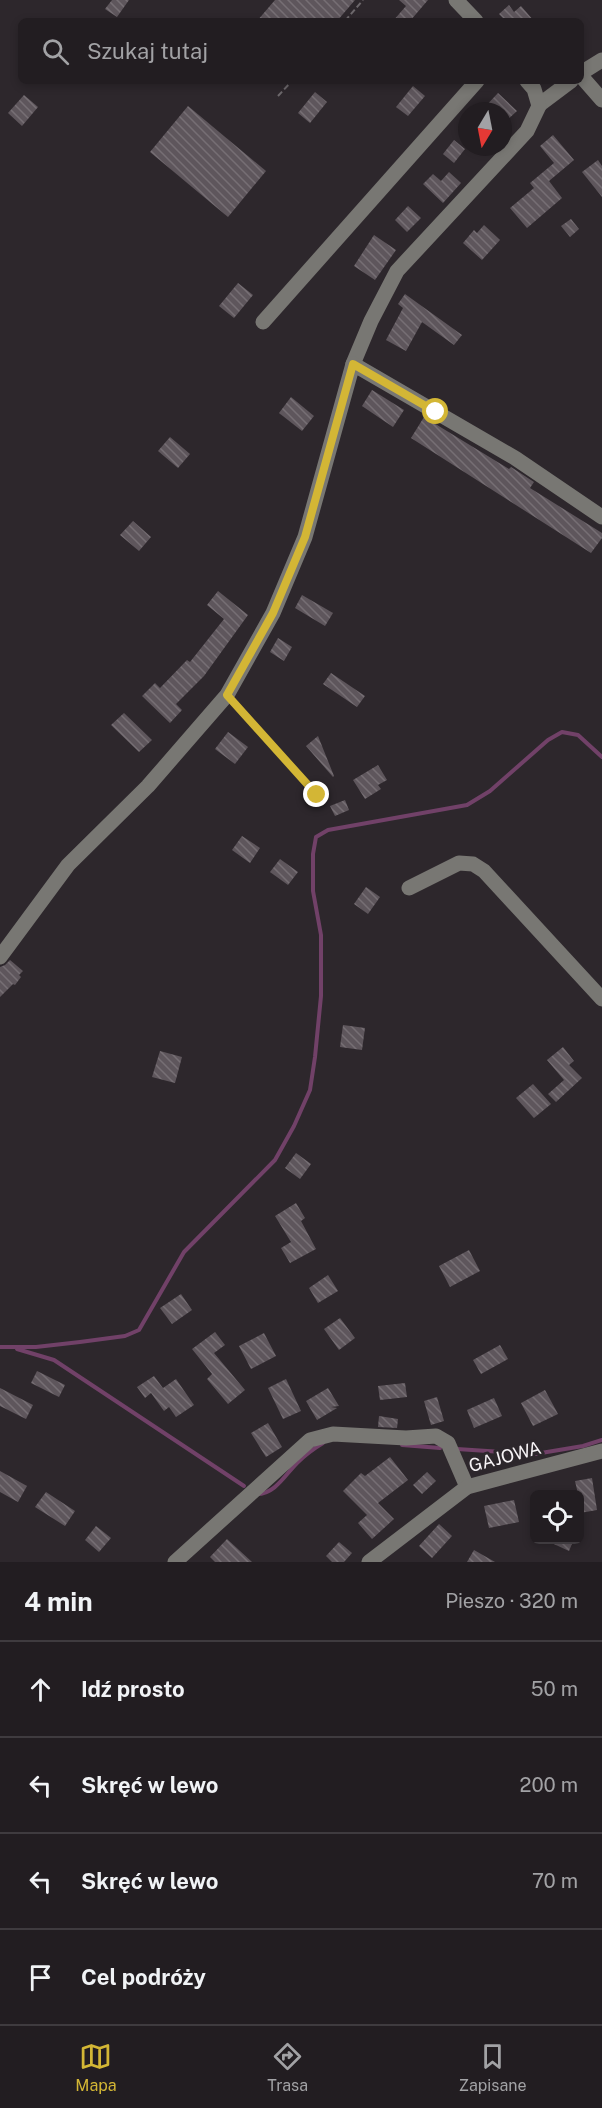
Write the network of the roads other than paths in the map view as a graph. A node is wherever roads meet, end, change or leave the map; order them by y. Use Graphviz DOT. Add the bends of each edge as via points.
graph roads {
  1 [pos="456,0"];
  2 [pos="473,18"];
  3 [pos="602,60"];
  4 [pos="584,73"];
  5 [pos="584,79"];
  6 [pos="474,84"];
  7 [pos="530,84"];
  8 [pos="567,84"];
  9 [pos="602,100"];
  10 [pos="539,105"];
  11 [pos="263,322"];
  12 [pos="353,364"];
  13 [pos="602,517"];
  14 [pos="409,888"];
  15 [pos="0,957"];
  16 [pos="602,999"];
  17 [pos="602,1451"];
  18 [pos="467,1486"];
  19 [pos="175,1562"];
  20 [pos="369,1562"];
  1 -- 2 [label="street"];
  3 -- 4 [label="street"];
  5 -- 9 [label="street"];
  6 -- 11 [label="street"];
  7 -- 10 [label="street"];
  8 -- 10 [label="street"];
  10 -- 12 [label="street" via="527,131 397,271"];
  12 -- 13 [label="street" via="515,458"];
  12 -- 15 [label="street" via="305,537 273,613 227,695 148,786 68,865"];
  14 -- 16 [label="street" via="459,863 484,870"];
  17 -- 18 [label="street, GAJOWA"];
  18 -- 19 [label="street" via="448,1443 436,1436 333,1434 310,1440"];
  18 -- 20 [label="street, GAJOWA"];
}
